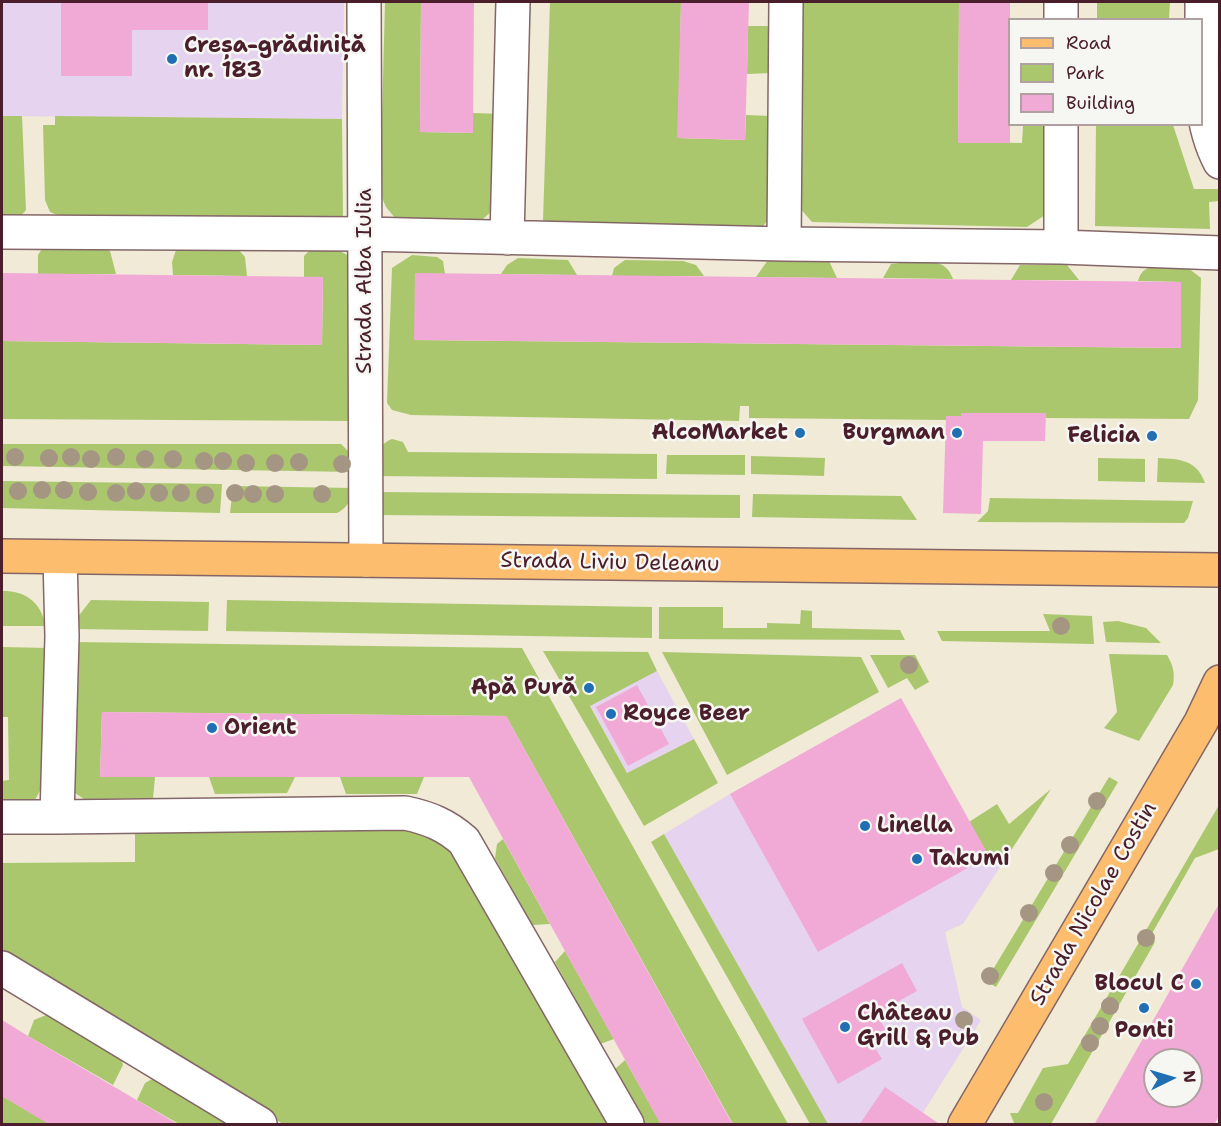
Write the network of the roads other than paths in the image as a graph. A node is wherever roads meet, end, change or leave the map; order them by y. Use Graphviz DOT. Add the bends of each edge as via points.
graph roads {
  1 [pos="364,2"];
  2 [pos="513,2"];
  3 [pos="786,2"];
  4 [pos="1061,2"];
  5 [pos="1202,2"];
  6 [pos="1061,18"];
  7 [pos="1202,18"];
  8 [pos="1203,116"];
  9 [pos="1061,126"];
  10 [pos="1220,162"];
  11 [pos="2,232"];
  12 [pos="365,234"];
  13 [pos="507,238"];
  14 [pos="784,244"];
  15 [pos="1061,247"];
  16 [pos="1220,254"];
  17 [pos="2,556"];
  18 [pos="60,557"];
  19 [pos="366,560"];
  20 [pos="1220,570"];
  21 [pos="1220,682"];
  22 [pos="2,817"];
  23 [pos="57,818"];
  24 [pos="2,968"];
  25 [pos="260,1125"];
  26 [pos="627,1125"];
  27 [pos="965,1125"];
  1 -- 12 [label="lane, Strada Alba Iulia"];
  2 -- 13 [label="lane"];
  3 -- 14 [label="lane"];
  4 -- 6 [label="lane"];
  5 -- 7 [label="lane"];
  8 -- 10 [label="lane"];
  9 -- 15 [label="lane"];
  11 -- 12 [label="lane"];
  12 -- 13 [label="lane"];
  12 -- 19 [label="lane, Strada Alba Iulia"];
  13 -- 14 [label="lane"];
  14 -- 15 [label="lane"];
  15 -- 16 [label="lane"];
  17 -- 18 [label="main road, Strada Liviu Deleanu"];
  18 -- 19 [label="main road, Strada Liviu Deleanu"];
  18 -- 23 [label="lane"];
  19 -- 20 [label="main road, Strada Liviu Deleanu"];
  21 -- 27 [label="main road, Strada Nicolae Costin" via="1201,722"];
  22 -- 23 [label="lane"];
  23 -- 26 [label="lane" via="405,813 428,818 452,830 464,841"];
  24 -- 25 [label="lane"];
}
